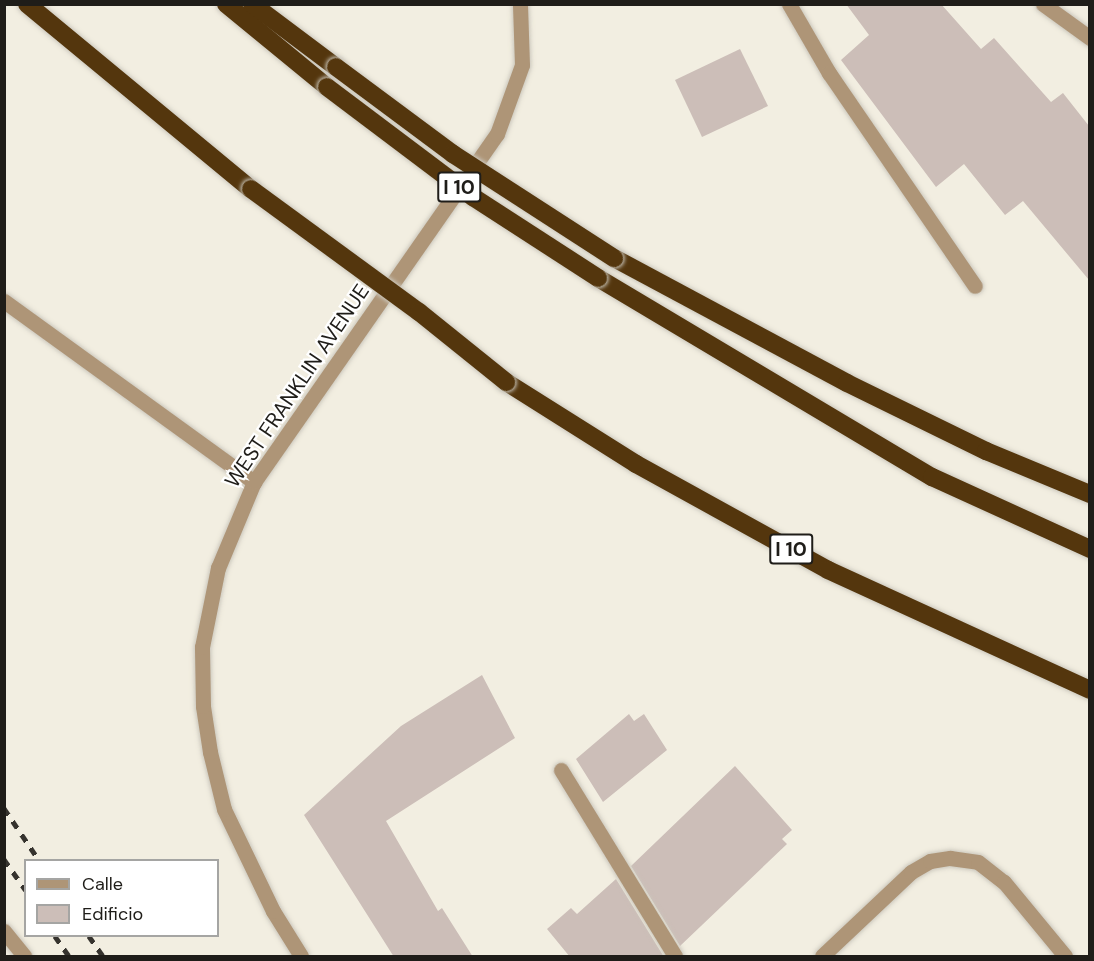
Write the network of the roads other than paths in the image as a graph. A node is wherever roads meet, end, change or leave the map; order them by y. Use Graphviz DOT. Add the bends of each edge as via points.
graph roads {
  1 [pos="27,4"];
  2 [pos="226,4"];
  3 [pos="252,4"];
  4 [pos="520,4"];
  5 [pos="789,4"];
  6 [pos="1044,4"];
  7 [pos="1089,38"];
  8 [pos="975,286"];
  9 [pos="4,301"];
  10 [pos="254,482"];
  11 [pos="1089,494"];
  12 [pos="1089,549"];
  13 [pos="1089,690"];
  14 [pos="561,770"];
  15 [pos="4,931"];
  16 [pos="24,957"];
  17 [pos="301,957"];
  18 [pos="675,957"];
  19 [pos="822,957"];
  20 [pos="1065,957"];
  1 -- 13 [label="highway, I 10, bridge" via="251,189 419,312 506,382 636,464 828,570"];
  2 -- 12 [label="highway, I 10, bridge" via="327,87 473,197 598,278 932,477"];
  3 -- 11 [label="highway, bridge" via="453,154 614,258 847,383 986,451"];
  4 -- 10 [label="street, WEST FRANKLIN AVENUE" via="522,65 497,134"];
  5 -- 8 [label="street" via="829,73"];
  6 -- 7 [label="street"];
  9 -- 10 [label="street"];
  10 -- 17 [label="street, WEST FRANKLIN AVENUE" via="218,568 202,647 203,706 224,810 273,911"];
  14 -- 18 [label="street"];
  15 -- 16 [label="street"];
  19 -- 20 [label="street" via="911,872 930,861 950,858 978,862 1004,882"];
}
